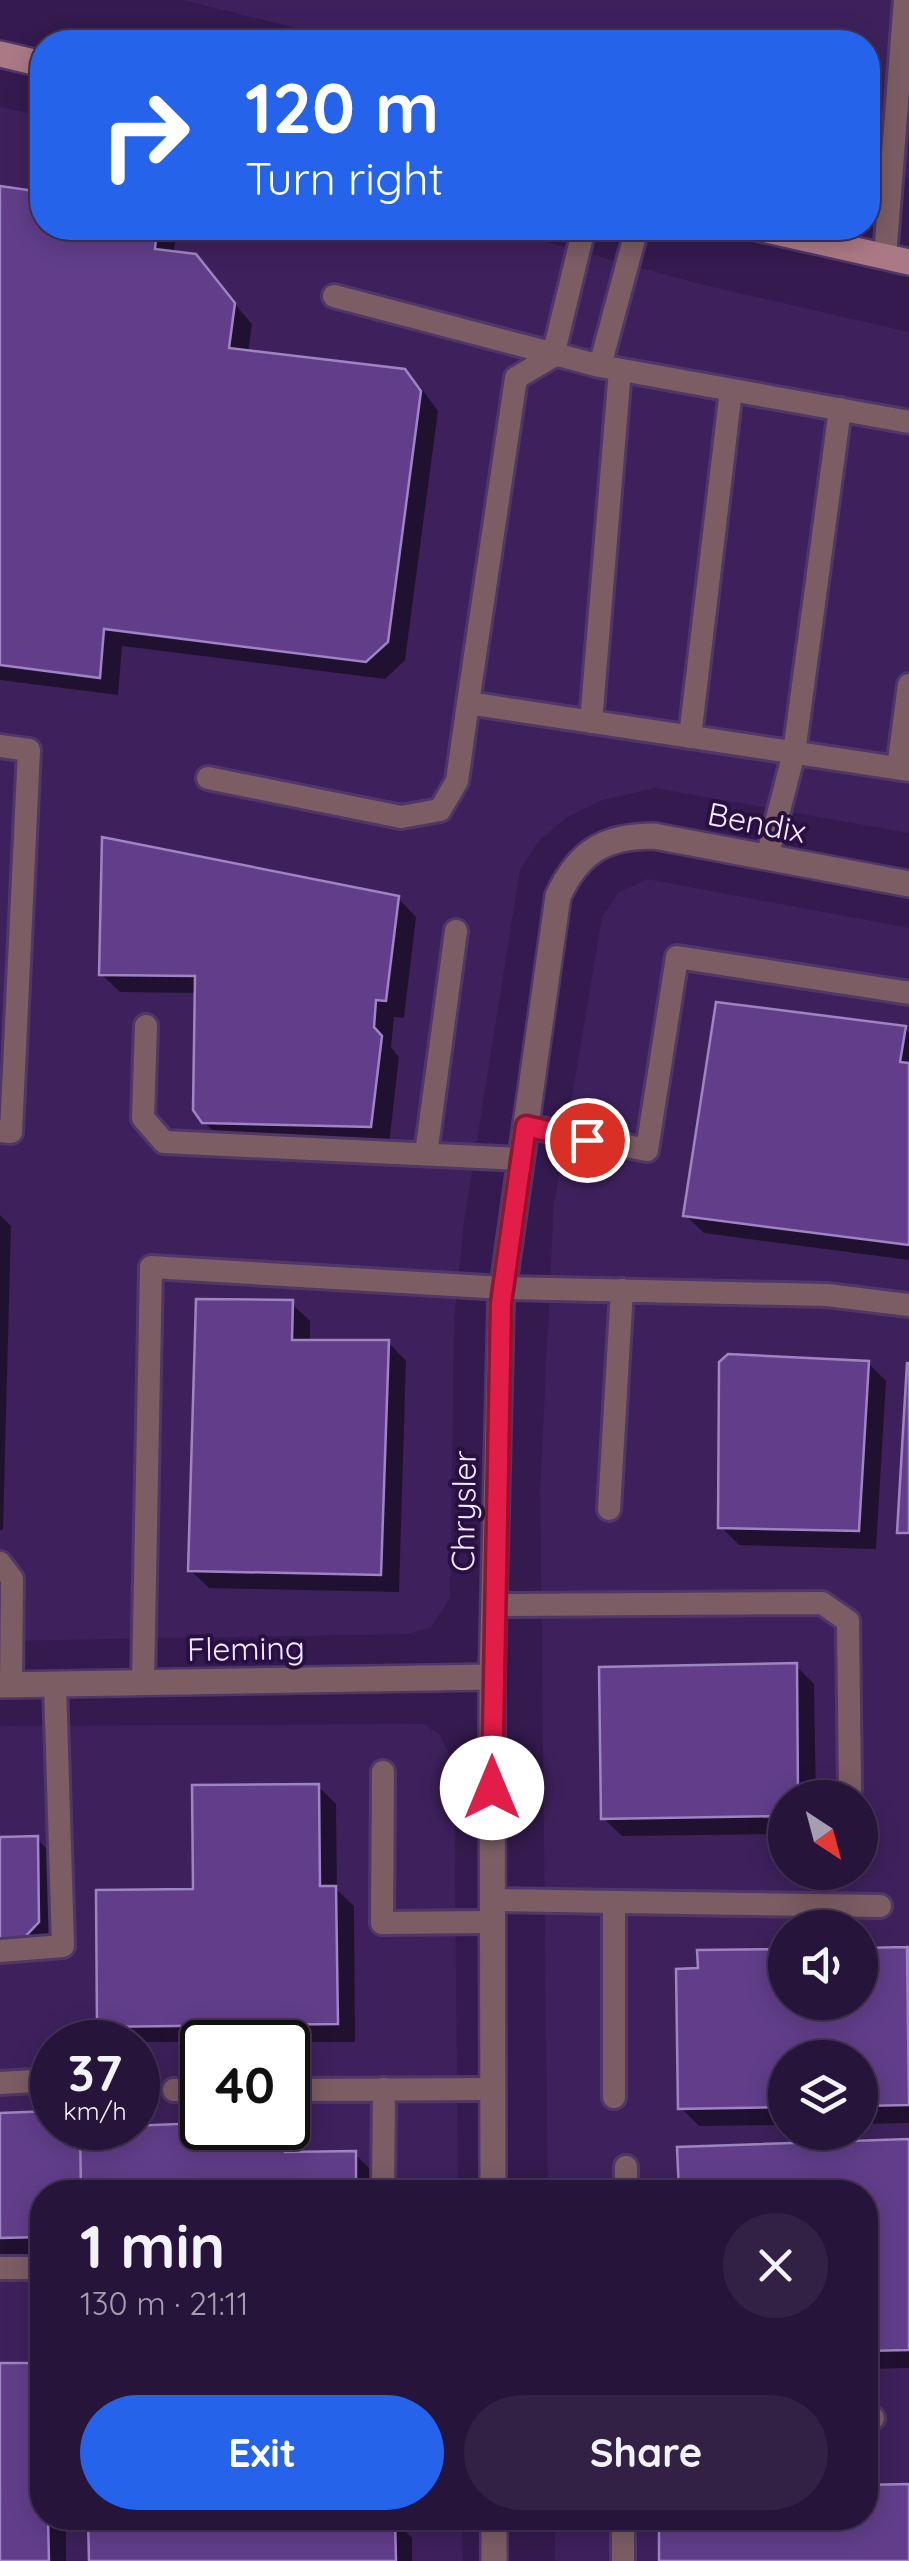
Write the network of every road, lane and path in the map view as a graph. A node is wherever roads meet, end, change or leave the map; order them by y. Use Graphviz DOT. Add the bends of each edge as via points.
graph roads {
  1 [pos="905,0"];
  2 [pos="0,54"];
  3 [pos="30,61"];
  4 [pos="581,240"];
  5 [pos="635,240"];
  6 [pos="810,240"];
  7 [pos="897,260"];
  8 [pos="334,296"];
  9 [pos="553,356"];
  10 [pos="610,368"];
  11 [pos="731,390"];
  12 [pos="840,410"];
  13 [pos="909,422"];
  14 [pos="909,684"];
  15 [pos="468,703"];
  16 [pos="591,722"];
  17 [pos="690,737"];
  18 [pos="0,746"];
  19 [pos="794,753"];
  20 [pos="904,769"];
  21 [pos="208,778"];
  22 [pos="594,847"];
  23 [pos="767,857"];
  24 [pos="909,884"];
  25 [pos="456,931"];
  26 [pos="909,993"];
  27 [pos="146,1026"];
  28 [pos="526,1126"];
  29 [pos="0,1132"];
  30 [pos="426,1154"];
  31 [pos="521,1159"];
  32 [pos="503,1288"];
  33 [pos="622,1290"];
  34 [pos="909,1305"];
  35 [pos="609,1509"];
  36 [pos="0,1563"];
  37 [pos="494,1606"];
  38 [pos="492,1676"];
  39 [pos="143,1682"];
  40 [pos="55,1684"];
  41 [pos="6,1685"];
  42 [pos="382,1772"];
  43 [pos="850,1780"];
  44 [pos="614,1902"];
  45 [pos="880,1906"];
  46 [pos="492,1911"];
  47 [pos="0,1952"];
  48 [pos="30,2081"];
  49 [pos="0,2083"];
  50 [pos="493,2088"];
  51 [pos="384,2089"];
  52 [pos="174,2090"];
  53 [pos="180,2090"];
  54 [pos="310,2090"];
  55 [pos="614,2096"];
  56 [pos="626,2167"];
  57 [pos="383,2180"];
  58 [pos="493,2180"];
  59 [pos="626,2180"];
  60 [pos="0,2268"];
  61 [pos="30,2268"];
  62 [pos="494,2530"];
  63 [pos="623,2530"];
  64 [pos="494,2561"];
  65 [pos="623,2561"];
  1 -- 7 [label="lane"];
  2 -- 3 [label="main road"];
  4 -- 9 [label="lane"];
  5 -- 10 [label="lane"];
  6 -- 7 [label="main road"];
  8 -- 9 [label="lane"];
  9 -- 10 [label="lane"];
  9 -- 15 [label="lane" via="516,378"];
  10 -- 11 [label="lane"];
  10 -- 16 [label="lane"];
  11 -- 12 [label="lane"];
  11 -- 17 [label="lane"];
  12 -- 13 [label="lane"];
  12 -- 19 [label="lane"];
  14 -- 20 [label="lane"];
  15 -- 16 [label="lane"];
  15 -- 21 [label="lane" via="457,781 440,810 401,817"];
  16 -- 17 [label="lane"];
  17 -- 19 [label="lane"];
  18 -- 29 [label="lane" via="29,750 11,1132"];
  19 -- 20 [label="lane"];
  19 -- 23 [label="lane"];
  22 -- 23 [label="street, Bendix" via="623,836 654,836"];
  22 -- 28 [label="street, Chrysler" via="571,868 558,896"];
  23 -- 24 [label="street, Bendix"];
  25 -- 30 [label="lane"];
  26 -- 28 [label="lane" via="677,958 647,1150"];
  27 -- 30 [label="lane" via="143,1118 164,1142"];
  28 -- 31 [label="street, Chrysler"];
  30 -- 31 [label="lane"];
  31 -- 32 [label="street, Chrysler"];
  32 -- 33 [label="lane"];
  32 -- 37 [label="street, Chrysler"];
  32 -- 39 [label="lane" via="151,1267"];
  33 -- 34 [label="lane" via="827,1295"];
  33 -- 35 [label="lane"];
  36 -- 41 [label="lane" via="12,1579"];
  37 -- 38 [label="street, Chrysler"];
  37 -- 43 [label="lane" via="822,1602 848,1621"];
  38 -- 39 [label="street, Fleming"];
  38 -- 46 [label="street, Chrysler"];
  39 -- 40 [label="street, Fleming"];
  40 -- 41 [label="street, Fleming"];
  40 -- 47 [label="lane" via="63,1946"];
  42 -- 46 [label="lane" via="382,1923"];
  44 -- 45 [label="lane"];
  44 -- 46 [label="lane"];
  44 -- 55 [label="lane"];
  46 -- 50 [label="street, Chrysler"];
  48 -- 49 [label="lane"];
  50 -- 51 [label="lane"];
  50 -- 58 [label="street, Chrysler"];
  51 -- 54 [label="lane"];
  51 -- 57 [label="lane"];
  52 -- 53 [label="lane"];
  56 -- 59 [label="lane"];
  60 -- 61 [label="lane"];
  62 -- 64 [label="street"];
  63 -- 65 [label="lane"];
}
